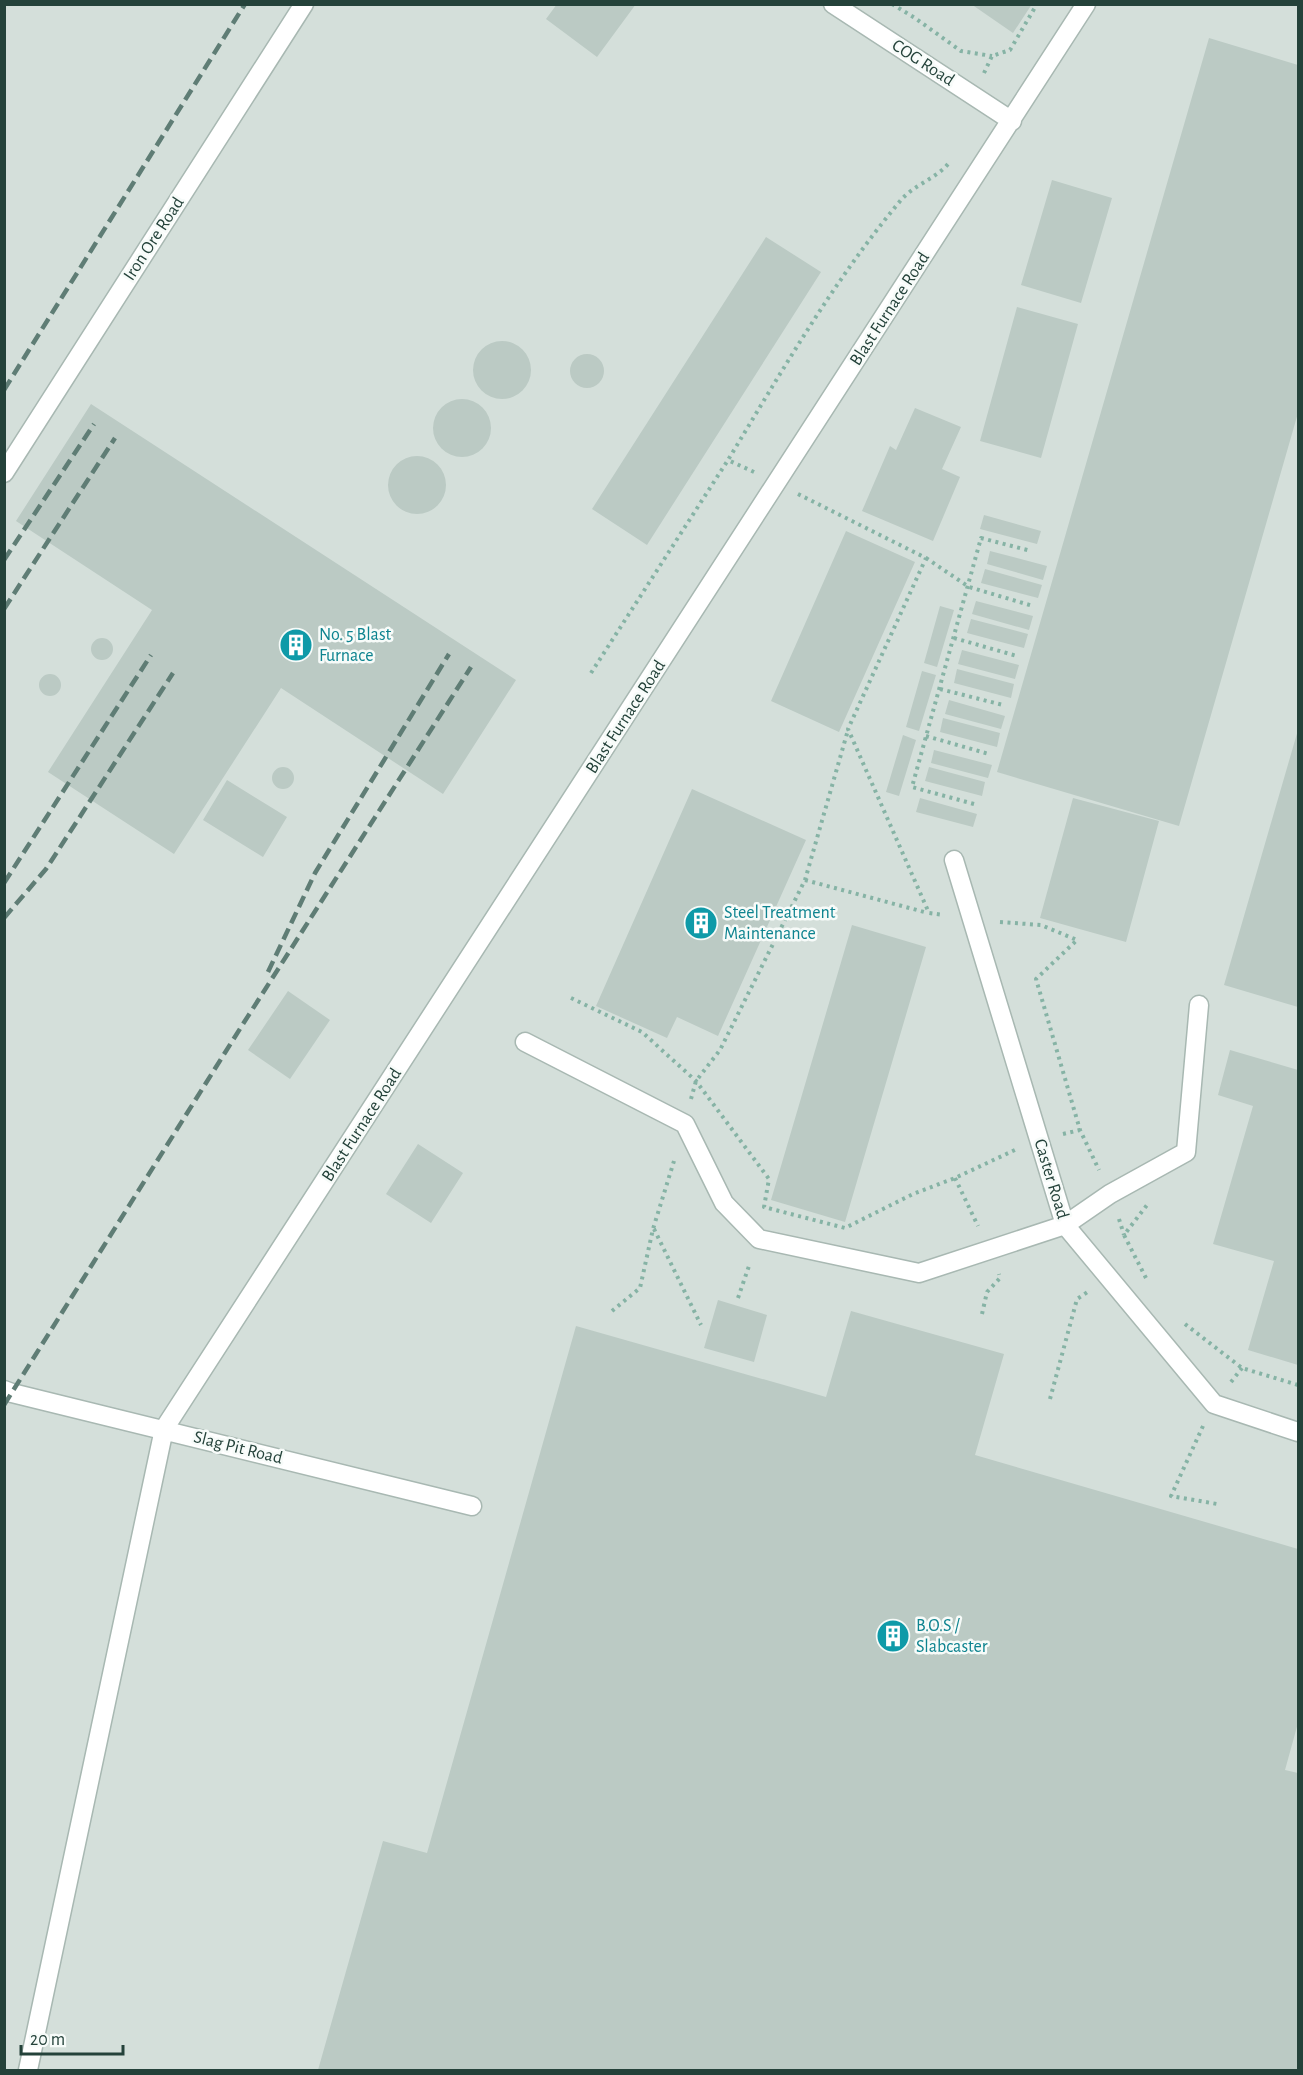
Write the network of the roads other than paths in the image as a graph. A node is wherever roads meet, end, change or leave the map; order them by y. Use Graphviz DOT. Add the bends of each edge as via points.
graph roads {
  1 [pos="304,4"];
  2 [pos="833,4"];
  3 [pos="1086,4"];
  4 [pos="1012,121"];
  5 [pos="4,473"];
  6 [pos="954,860"];
  7 [pos="1199,1005"];
  8 [pos="525,1042"];
  9 [pos="1065,1225"];
  10 [pos="4,1390"];
  11 [pos="164,1430"];
  12 [pos="1299,1432"];
  13 [pos="472,1506"];
  14 [pos="28,2070"];
  1 -- 5 [label="street, Iron Ore Road"];
  2 -- 4 [label="street, COG Road"];
  3 -- 4 [label="street, Blast Furnace Road"];
  4 -- 11 [label="street, Blast Furnace Road"];
  6 -- 9 [label="street, Caster Road"];
  7 -- 9 [label="street" via="1186,1152 1110,1194"];
  8 -- 9 [label="street" via="685,1124 724,1203 759,1239 919,1273"];
  9 -- 12 [label="street, Caster Road" via="1214,1404"];
  10 -- 11 [label="street, Slag Pit Road"];
  11 -- 13 [label="street, Slag Pit Road"];
  11 -- 14 [label="street"];
}
